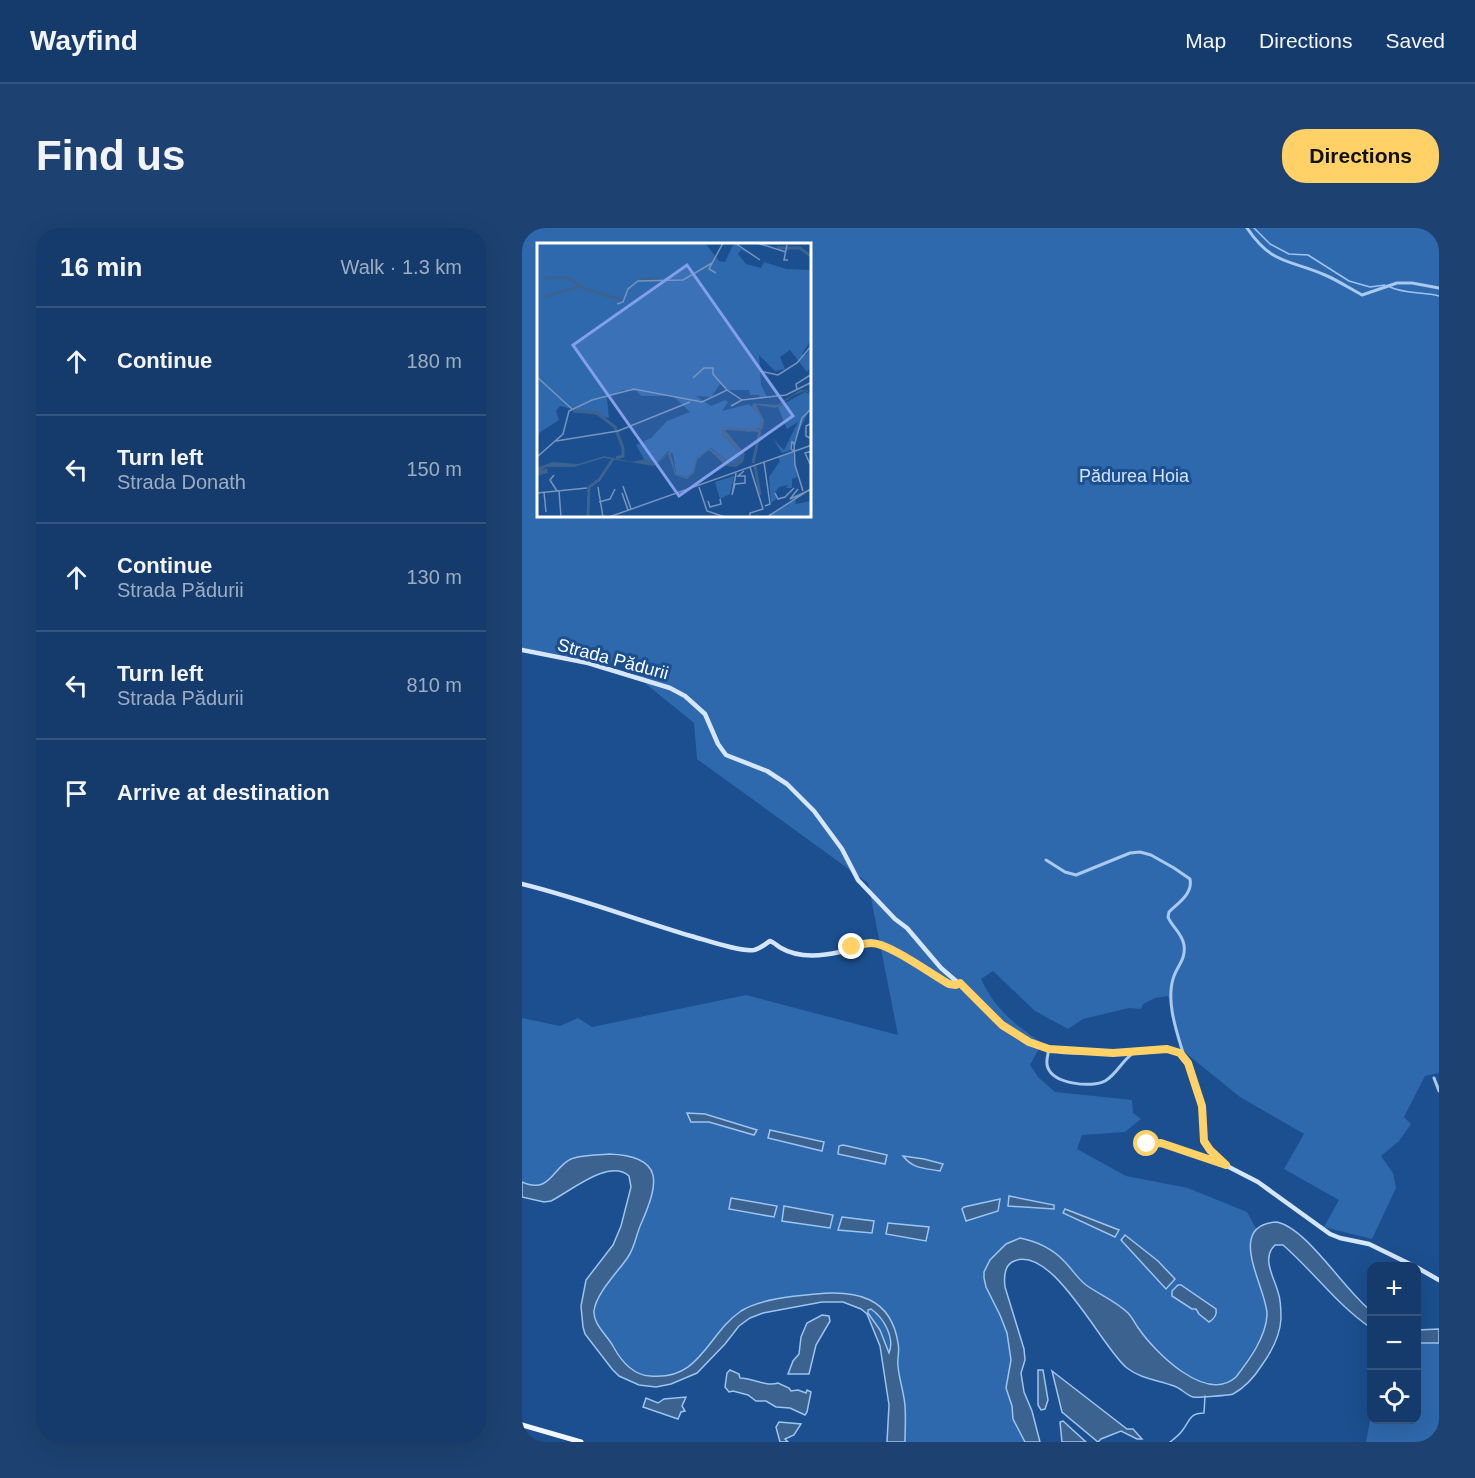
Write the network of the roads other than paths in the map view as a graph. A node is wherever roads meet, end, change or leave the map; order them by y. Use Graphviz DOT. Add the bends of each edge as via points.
graph roads {
  1 [pos="1247,228"];
  2 [pos="1439,288"];
  3 [pos="522,650"];
  4 [pos="1046,860"];
  5 [pos="522,884"];
  6 [pos="960,983"];
  7 [pos="1049,1049"];
  8 [pos="1135,1052"];
  9 [pos="1185,1058"];
  10 [pos="1434,1078"];
  11 [pos="1439,1091"];
  12 [pos="1143,1154"];
  13 [pos="1226,1165"];
  14 [pos="1405,1262"];
  15 [pos="1421,1270"];
  16 [pos="1439,1280"];
  17 [pos="522,1425"];
  18 [pos="581,1442"];
  1 -- 2 [label="street" via="1267,252 1282,261 1328,276 1362,295 1412,283"];
  3 -- 6 [label="street, Strada Pădurii" via="588,663 685,696 705,714 726,755 778,777 812,809 845,853 858,880"];
  4 -- 9 [label="street" via="1076,875 1140,852 1188,878 1188,893 1168,916 1184,946 1171,997"];
  5 -- 6 [label="street, Strada Pădurii" via="749,950 756,950 770,940 785,950 808,956 878,944 949,984"];
  6 -- 7 [label="street, Strada Pădurii" via="1002,1025"];
  7 -- 8 [label="street, Strada Pădurii"];
  7 -- 8 [label="street" via="1046,1061 1053,1076 1082,1083 1106,1081"];
  8 -- 9 [label="street, Strada Pădurii" via="1167,1049"];
  9 -- 13 [label="street" via="1202,1106 1204,1141"];
  10 -- 11 [label="street"];
  12 -- 13 [label="street" via="1147,1144 1161,1143"];
  13 -- 14 [label="street" via="1258,1182 1330,1234 1369,1244"];
  15 -- 16 [label="street"];
  17 -- 18 [label="main road"];
}
